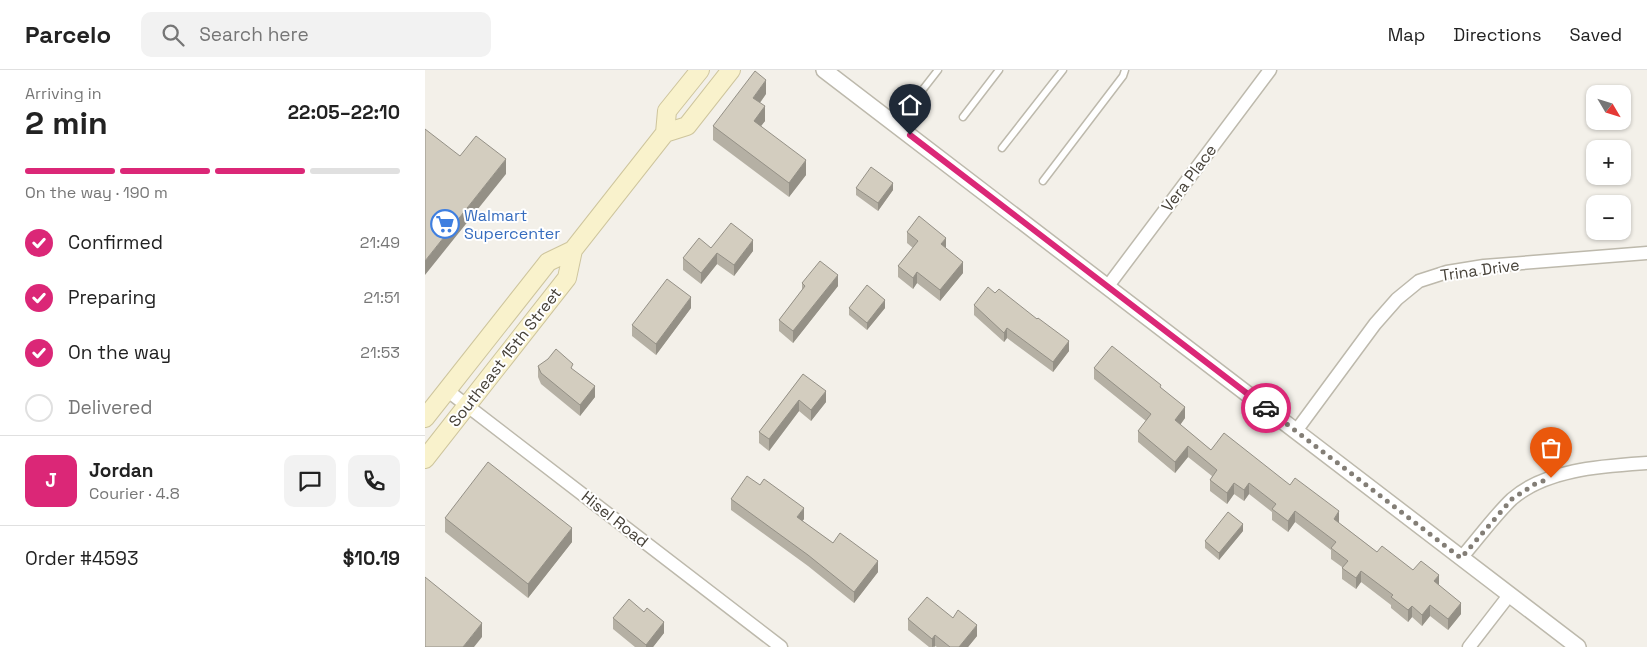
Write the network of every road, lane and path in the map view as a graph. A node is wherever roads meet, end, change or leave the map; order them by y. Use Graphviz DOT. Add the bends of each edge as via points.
graph roads {
  1 [pos="700,70"];
  2 [pos="731,70"];
  3 [pos="824,70"];
  4 [pos="938,70"];
  5 [pos="999,70"];
  6 [pos="1063,70"];
  7 [pos="1125,70"];
  8 [pos="1270,70"];
  9 [pos="963,117"];
  10 [pos="896,124"];
  11 [pos="665,133"];
  12 [pos="1002,148"];
  13 [pos="1043,181"];
  14 [pos="573,250"];
  15 [pos="1647,253"];
  16 [pos="1108,286"];
  17 [pos="448,391"];
  18 [pos="468,405"];
  19 [pos="425,418"];
  20 [pos="1297,432"];
  21 [pos="425,459"];
  22 [pos="1647,463"];
  23 [pos="1461,558"];
  24 [pos="1510,594"];
  25 [pos="781,647"];
  26 [pos="1469,647"];
  27 [pos="1578,647"];
  1 -- 11 [label="main road, Southeast 15th Street" via="667,111"];
  2 -- 11 [label="main road" via="687,126"];
  3 -- 10 [label="street"];
  4 -- 10 [label="lane"];
  5 -- 9 [label="lane"];
  6 -- 12 [label="lane"];
  7 -- 13 [label="lane"];
  8 -- 16 [label="street, Vera Place"];
  10 -- 16 [label="street"];
  11 -- 14 [label="main road, Southeast 15th Street"];
  14 -- 17 [label="main road, Southeast 15th Street" via="548,262"];
  14 -- 18 [label="main road, Southeast 15th Street" via="567,278"];
  15 -- 20 [label="street, Trina Drive" via="1484,266 1419,281 1397,299 1375,324"];
  16 -- 20 [label="street"];
  17 -- 18 [label="street, Hisel Road"];
  17 -- 19 [label="main road, Southeast 15th Street"];
  18 -- 21 [label="main road, Southeast 15th Street"];
  18 -- 25 [label="street, Hisel Road"];
  20 -- 23 [label="street"];
  22 -- 23 [label="street" via="1568,472 1535,484 1512,499"];
  23 -- 24 [label="street"];
  24 -- 26 [label="street"];
  24 -- 27 [label="street"];
}
